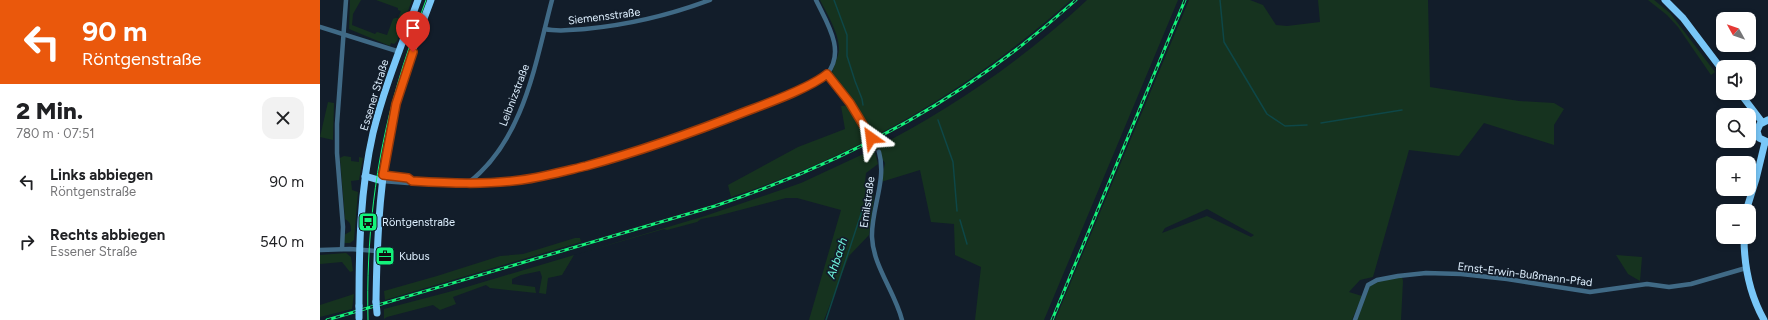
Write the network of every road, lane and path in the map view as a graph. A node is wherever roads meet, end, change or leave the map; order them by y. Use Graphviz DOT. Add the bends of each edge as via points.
graph roads {
  1 [pos="346,0"];
  2 [pos="418,0"];
  3 [pos="431,0"];
  4 [pos="552,0"];
  5 [pos="710,0"];
  6 [pos="816,0"];
  7 [pos="1665,0"];
  8 [pos="320,27"];
  9 [pos="545,29"];
  10 [pos="344,34"];
  11 [pos="400,52"];
  12 [pos="1716,63"];
  13 [pos="827,74"];
  14 [pos="1746,100"];
  15 [pos="1765,121"];
  16 [pos="871,138"];
  17 [pos="1766,142"];
  18 [pos="878,152"];
  19 [pos="365,176"];
  20 [pos="382,178"];
  21 [pos="468,183"];
  22 [pos="1748,204"];
  23 [pos="1744,244"];
  24 [pos="342,249"];
  25 [pos="320,250"];
  26 [pos="360,250"];
  27 [pos="377,251"];
  28 [pos="1746,268"];
  29 [pos="377,316"];
  30 [pos="359,319"];
  31 [pos="902,320"];
  32 [pos="1355,320"];
  33 [pos="1764,320"];
  1 -- 10 [label="street"];
  2 -- 11 [label="main road, Essener Straße"];
  3 -- 20 [label="main road" via="398,99"];
  4 -- 9 [label="street, Leibnizstraße"];
  5 -- 9 [label="street, Siemensstraße" via="631,23 552,31"];
  6 -- 13 [label="street" via="829,27 836,51"];
  7 -- 12 [label="main road" via="1683,18"];
  8 -- 10 [label="street"];
  9 -- 21 [label="street, Leibnizstraße" via="533,76 510,131 494,159"];
  10 -- 11 [label="street"];
  10 -- 24 [label="street" via="337,124"];
  11 -- 19 [label="main road, Essener Straße" via="377,119"];
  13 -- 16 [label="street" via="850,103"];
  13 -- 21 [label="street" via="819,80 734,116 611,159 522,180"];
  14 -- 15 [label="main road"];
  15 -- 17 [label="main road" via="1758,127 1758,134"];
  17 -- 22 [label="main road"];
  18 -- 31 [label="street, Emilstraße" via="881,166 872,238 876,257"];
  19 -- 20 [label="main road"];
  19 -- 26 [label="main road, Essener Straße"];
  20 -- 21 [label="street" via="408,184 412,181"];
  20 -- 27 [label="main road"];
  23 -- 28 [label="main road"];
  24 -- 25 [label="street"];
  24 -- 26 [label="street"];
  26 -- 27 [label="street"];
  26 -- 30 [label="main road, Essener Straße, bridge"];
  27 -- 29 [label="main road, bridge"];
  28 -- 32 [label="street, Ernst-Erwin-Bußmann-Pfad" via="1691,284 1669,287 1647,284 1590,292 1477,276 1426,273 1398,276 1368,284"];
  28 -- 33 [label="main road"];
}
